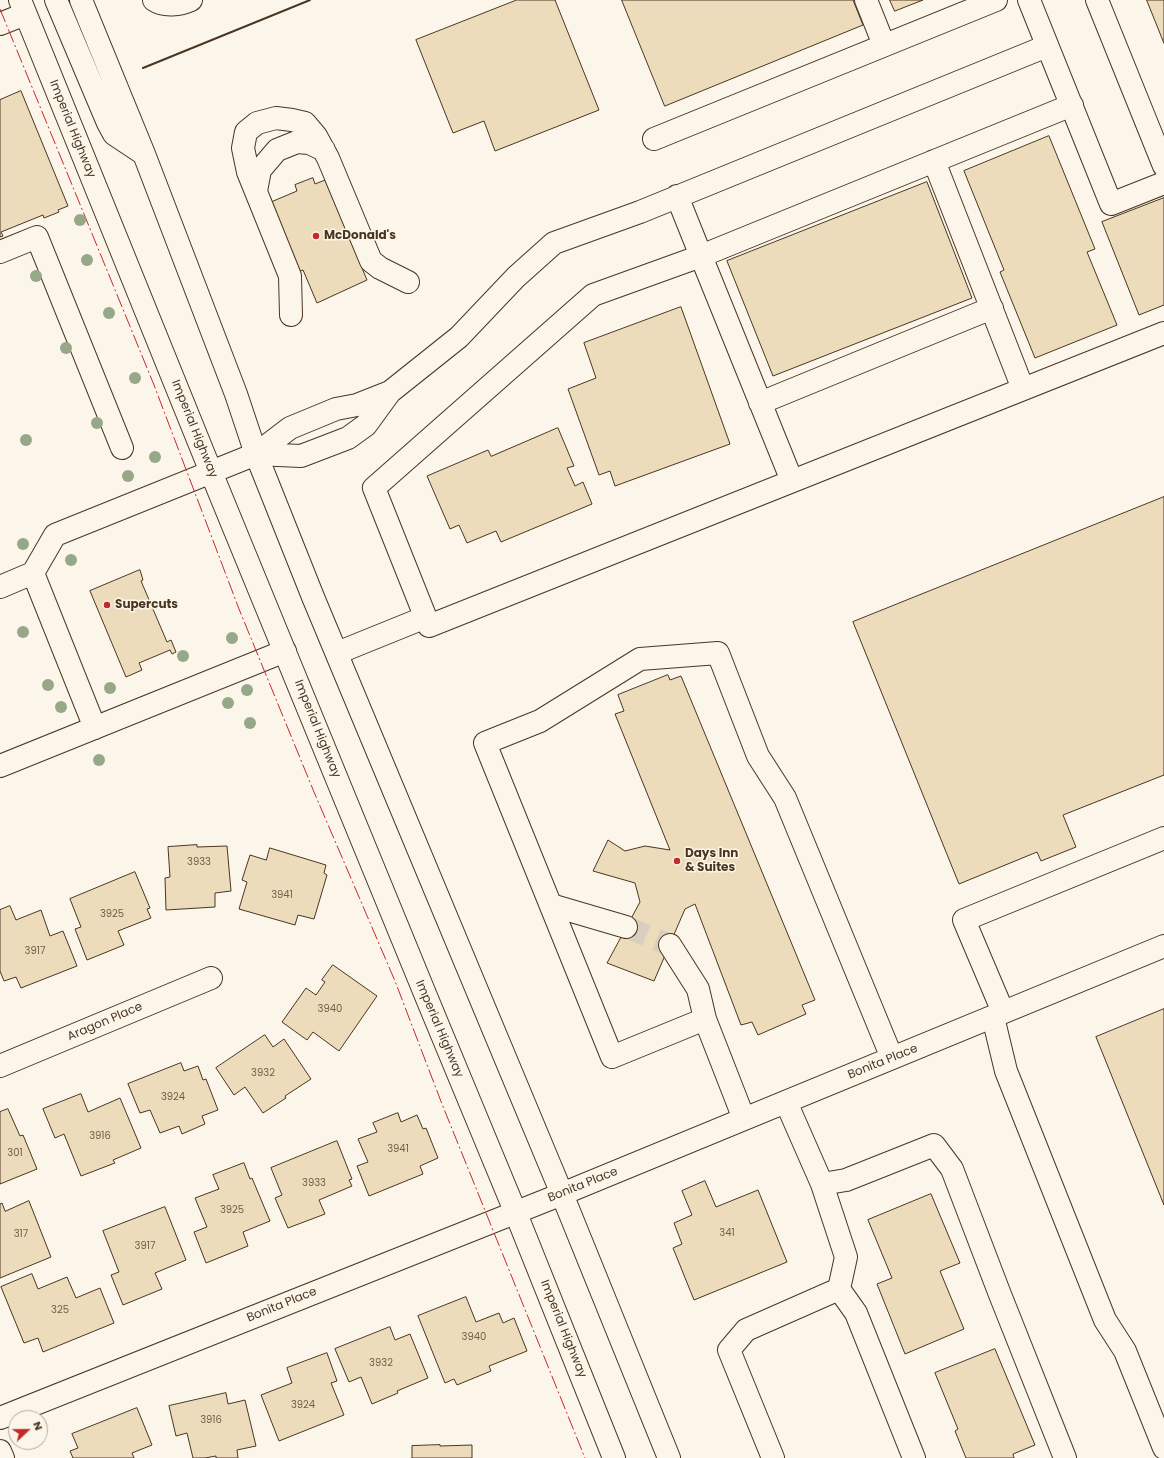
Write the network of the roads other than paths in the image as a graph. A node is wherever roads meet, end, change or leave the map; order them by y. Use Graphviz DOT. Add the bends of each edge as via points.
graph roads {
  1 [pos="56,0"];
  2 [pos="80,0"];
  3 [pos="154,0"];
  4 [pos="191,0"];
  5 [pos="866,0"];
  6 [pos="996,0"];
  7 [pos="1029,0"];
  8 [pos="1097,0"];
  9 [pos="23,7"];
  10 [pos="0,24"];
  11 [pos="884,45"];
  12 [pos="1047,46"];
  13 [pos="1072,105"];
  14 [pos="654,139"];
  15 [pos="324,150"];
  16 [pos="144,154"];
  17 [pos="934,161"];
  18 [pos="1164,166"];
  19 [pos="1164,183"];
  20 [pos="256,191"];
  21 [pos="677,196"];
  22 [pos="0,252"];
  23 [pos="701,256"];
  24 [pos="408,282"];
  25 [pos="992,308"];
  26 [pos="291,315"];
  27 [pos="1164,333"];
  28 [pos="1023,390"];
  29 [pos="390,392"];
  30 [pos="760,403"];
  31 [pos="122,448"];
  32 [pos="256,454"];
  33 [pos="211,472"];
  34 [pos="792,481"];
  35 [pos="33,573"];
  36 [pos="0,587"];
  37 [pos="426,617"];
  38 [pos="284,650"];
  39 [pos="337,653"];
  40 [pos="95,728"];
  41 [pos="0,766"];
  42 [pos="1164,838"];
  43 [pos="551,905"];
  44 [pos="626,927"];
  45 [pos="670,945"];
  46 [pos="1164,946"];
  47 [pos="211,978"];
  48 [pos="998,1014"];
  49 [pos="704,1019"];
  50 [pos="892,1058"];
  51 [pos="0,1066"];
  52 [pos="786,1102"];
  53 [pos="744,1119"];
  54 [pos="822,1184"];
  55 [pos="562,1194"];
  56 [pos="516,1211"];
  57 [pos="839,1289"];
  58 [pos="0,1418"];
  59 [pos="1164,1448"];
  60 [pos="0,1451"];
  61 [pos="3,1458"];
  62 [pos="614,1458"];
  63 [pos="670,1458"];
  64 [pos="773,1458"];
  65 [pos="914,1458"];
  66 [pos="1065,1458"];
  1 -- 16 [label="main road" via="114,134"];
  2 -- 16 [label="main road"];
  3 -- 4 [label="main road" via="168,5"];
  5 -- 11 [label="main road"];
  6 -- 11 [label="main road"];
  7 -- 12 [label="main road"];
  8 -- 18 [label="main road"];
  9 -- 10 [label="main road"];
  9 -- 33 [label="main road, Imperial Highway"];
  11 -- 14 [label="main road"];
  12 -- 13 [label="main road"];
  12 -- 21 [label="main road"];
  13 -- 17 [label="main road"];
  13 -- 19 [label="main road" via="1111,204"];
  15 -- 20 [label="main road" via="309,143 297,142 277,150 260,170"];
  15 -- 20 [label="main road" via="305,123 276,118 257,123 246,132 243,148 248,172"];
  15 -- 24 [label="main road" via="371,261"];
  16 -- 32 [label="main road" via="236,394"];
  17 -- 23 [label="main road"];
  17 -- 25 [label="main road"];
  20 -- 26 [label="main road" via="290,276"];
  21 -- 23 [label="main road"];
  21 -- 29 [label="main road" via="554,243 516,277 458,337"];
  22 -- 31 [label="main road" via="37,237"];
  23 -- 30 [label="main road"];
  23 -- 37 [label="main road" via="593,295 374,488"];
  25 -- 28 [label="main road"];
  25 -- 30 [label="main road"];
  27 -- 28 [label="main road"];
  28 -- 34 [label="main road"];
  29 -- 32 [label="main road" via="357,405 336,409 290,428"];
  29 -- 32 [label="main road" via="366,425 348,438 302,456"];
  30 -- 34 [label="main road"];
  32 -- 33 [label="main road"];
  32 -- 39 [label="main road"];
  33 -- 35 [label="main road" via="55,535"];
  33 -- 38 [label="main road, Imperial Highway"];
  34 -- 37 [label="main road" via="429,626"];
  35 -- 36 [label="main road"];
  35 -- 40 [label="main road"];
  37 -- 39 [label="main road"];
  38 -- 40 [label="main road"];
  38 -- 56 [label="main road, Imperial Highway"];
  39 -- 55 [label="main road"];
  40 -- 41 [label="main road"];
  42 -- 48 [label="main road" via="964,920"];
  43 -- 44 [label="main road"];
  43 -- 49 [label="main road" via="612,1057"];
  43 -- 50 [label="main road" via="485,743 540,720 640,659 718,653 758,756 785,798"];
  45 -- 49 [label="main road" via="698,989"];
  46 -- 48 [label="main road, Bonita Place"];
  47 -- 51 [label="main road, Aragon Place"];
  48 -- 50 [label="main road, Bonita Place"];
  48 -- 59 [label="main road" via="1008,1078 1105,1320 1125,1351"];
  49 -- 53 [label="main road"];
  50 -- 52 [label="main road, Bonita Place"];
  52 -- 53 [label="main road, Bonita Place"];
  52 -- 54 [label="main road"];
  53 -- 55 [label="main road, Bonita Place"];
  54 -- 57 [label="main road" via="846,1257"];
  54 -- 66 [label="main road" via="846,1180 934,1145 952,1169"];
  55 -- 56 [label="main road, Bonita Place"];
  55 -- 63 [label="main road"];
  56 -- 58 [label="main road, Bonita Place"];
  56 -- 62 [label="main road, Imperial Highway"];
  57 -- 64 [label="main road" via="746,1330 729,1350"];
  57 -- 65 [label="main road" via="856,1313"];
  60 -- 61 [label="main road"];
}
